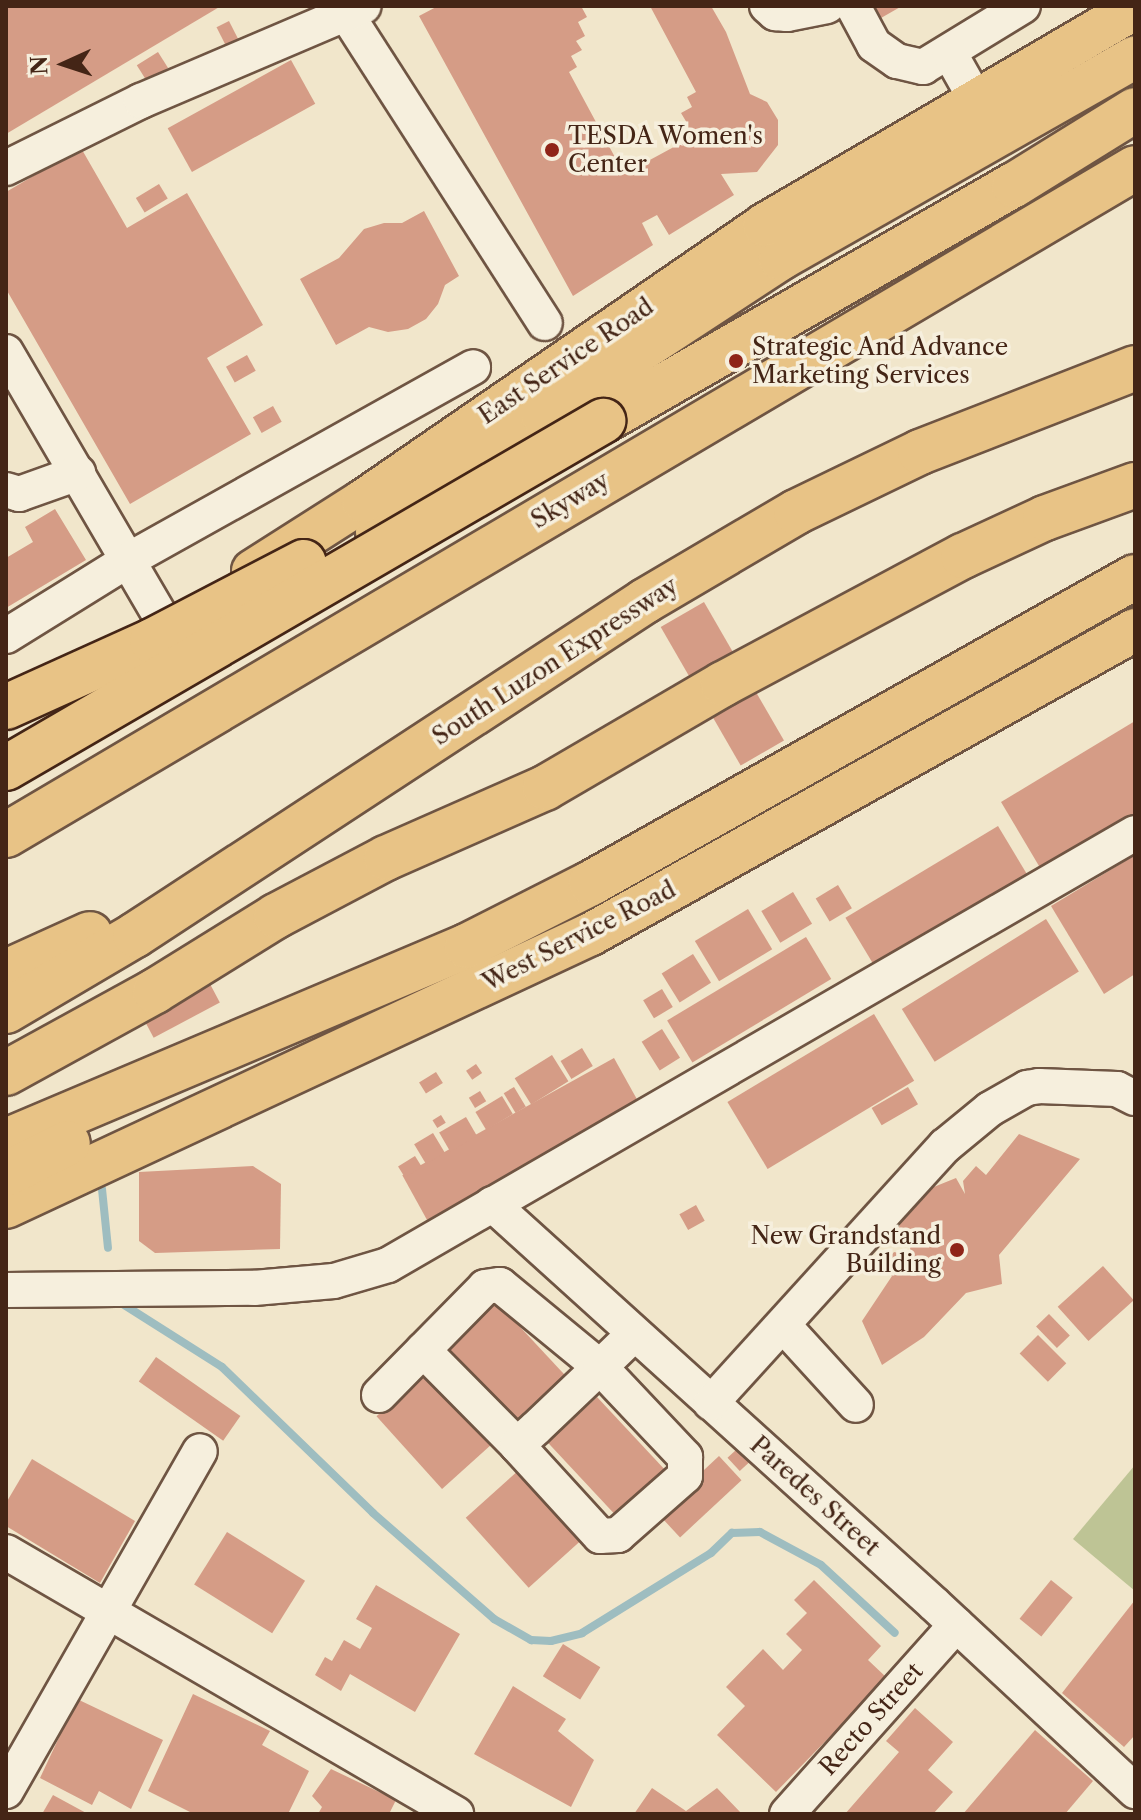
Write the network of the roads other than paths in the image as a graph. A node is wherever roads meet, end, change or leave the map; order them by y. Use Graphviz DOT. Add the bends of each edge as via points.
graph roads {
  1 [pos="767,6"];
  2 [pos="827,6"];
  3 [pos="853,6"];
  4 [pos="1013,8"];
  5 [pos="1135,8"];
  6 [pos="355,11"];
  7 [pos="949,52"];
  8 [pos="1135,57"];
  9 [pos="1135,110"];
  10 [pos="986,118"];
  11 [pos="6,168"];
  12 [pos="1135,168"];
  13 [pos="545,323"];
  14 [pos="6,352"];
  15 [pos="473,367"];
  16 [pos="1135,368"];
  17 [pos="534,401"];
  18 [pos="603,421"];
  19 [pos="78,473"];
  20 [pos="1135,485"];
  21 [pos="6,490"];
  22 [pos="130,559"];
  23 [pos="1135,577"];
  24 [pos="167,627"];
  25 [pos="1135,630"];
  26 [pos="6,636"];
  27 [pos="6,707"];
  28 [pos="6,728"];
  29 [pos="6,769"];
  30 [pos="12,832"];
  31 [pos="1135,833"];
  32 [pos="210,884"];
  33 [pos="6,972"];
  34 [pos="6,1011"];
  35 [pos="175,1067"];
  36 [pos="6,1073"];
  37 [pos="1135,1098"];
  38 [pos="6,1141"];
  39 [pos="6,1174"];
  40 [pos="492,1204"];
  41 [pos="6,1207"];
  42 [pos="6,1290"];
  43 [pos="783,1325"];
  44 [pos="634,1334"];
  45 [pos="423,1350"];
  46 [pos="600,1367"];
  47 [pos="379,1395"];
  48 [pos="711,1403"];
  49 [pos="856,1405"];
  50 [pos="517,1445"];
  51 [pos="200,1451"];
  52 [pos="6,1552"];
  53 [pos="111,1612"];
  54 [pos="956,1625"];
  55 [pos="6,1791"];
  56 [pos="1135,1791"];
  57 [pos="456,1814"];
  58 [pos="787,1814"];
  1 -- 2 [label="lane" via="787,14"];
  3 -- 7 [label="lane" via="874,45 897,61 923,67"];
  4 -- 7 [label="lane"];
  5 -- 10 [label="main road, East Service Road"];
  6 -- 11 [label="lane" via="141,101"];
  6 -- 13 [label="lane"];
  7 -- 10 [label="lane"];
  8 -- 10 [label="main road, East Service Road"];
  9 -- 18 [label="highway"];
  10 -- 17 [label="main road, East Service Road" via="764,225"];
  12 -- 30 [label="highway, Skyway"];
  14 -- 19 [label="lane"];
  15 -- 22 [label="lane"];
  16 -- 32 [label="highway, South Luzon Expressway" via="920,452 796,512 645,601"];
  17 -- 24 [label="main road, East Service Road" via="363,501"];
  17 -- 29 [label="main road, East Service Road" via="386,527"];
  18 -- 27 [label="highway, bridge" via="440,492 152,641"];
  18 -- 29 [label="highway, bridge"];
  19 -- 21 [label="lane" via="19,494"];
  19 -- 22 [label="lane"];
  20 -- 36 [label="highway" via="963,556 723,684 545,788 386,858 276,916 155,991"];
  22 -- 24 [label="lane"];
  22 -- 26 [label="lane"];
  23 -- 35 [label="highway" via="591,883 467,946"];
  24 -- 28 [label="main road, East Service Road"];
  25 -- 41 [label="main road, West Service Road" via="591,934"];
  31 -- 40 [label="lane"];
  32 -- 33 [label="highway"];
  32 -- 34 [label="highway, South Luzon Expressway"];
  35 -- 38 [label="highway"];
  35 -- 39 [label="highway" via="105,1122"];
  37 -- 43 [label="lane" via="1117,1089 1039,1086 990,1109 945,1146"];
  40 -- 42 [label="lane" via="388,1265 334,1281 254,1288"];
  40 -- 44 [label="lane, Paredes Street"];
  43 -- 48 [label="lane"];
  43 -- 49 [label="lane"];
  44 -- 46 [label="lane"];
  44 -- 48 [label="lane, Paredes Street"];
  45 -- 46 [label="lane" via="485,1287 500,1285"];
  45 -- 47 [label="lane"];
  45 -- 50 [label="lane"];
  46 -- 50 [label="lane"];
  46 -- 50 [label="lane" via="685,1457 685,1476 618,1535 600,1536"];
  48 -- 54 [label="lane, Paredes Street"];
  51 -- 53 [label="lane"];
  52 -- 53 [label="lane"];
  53 -- 55 [label="lane"];
  53 -- 57 [label="lane"];
  54 -- 56 [label="lane, Paredes Street"];
  54 -- 58 [label="lane, Recto Street"];
}
